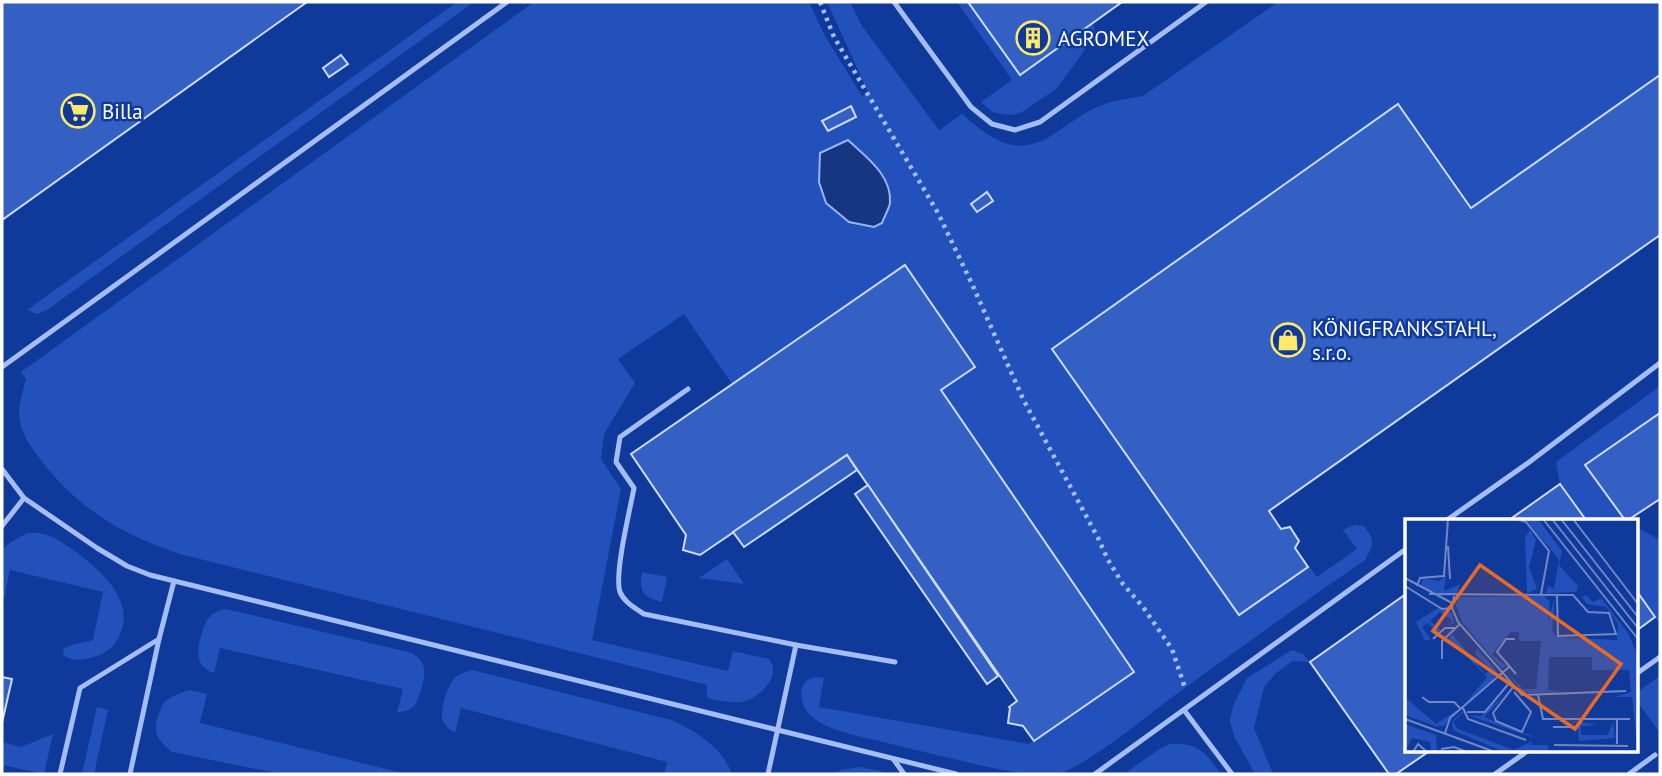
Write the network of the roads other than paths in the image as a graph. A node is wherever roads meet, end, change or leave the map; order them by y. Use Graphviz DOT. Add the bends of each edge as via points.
graph roads {
  1 [pos="507,2"];
  2 [pos="894,2"];
  3 [pos="1206,2"];
  4 [pos="1660,363"];
  5 [pos="2,367"];
  6 [pos="688,389"];
  7 [pos="2,470"];
  8 [pos="24,498"];
  9 [pos="1448,519"];
  10 [pos="2,526"];
  11 [pos="1405,551"];
  12 [pos="174,580"];
  13 [pos="159,639"];
  14 [pos="796,645"];
  15 [pos="1660,657"];
  16 [pos="895,663"];
  17 [pos="1638,673"];
  18 [pos="1184,710"];
  19 [pos="778,731"];
  20 [pos="1527,752"];
  21 [pos="1655,755"];
  22 [pos="893,759"];
  23 [pos="946,773"];
  24 [pos="60,774"];
  25 [pos="131,774"];
  26 [pos="768,774"];
  27 [pos="904,774"];
  28 [pos="956,774"];
  29 [pos="1095,774"];
  30 [pos="1232,774"];
  31 [pos="1495,774"];
  32 [pos="1629,774"];
  1 -- 5 [label="lane"];
  2 -- 3 [label="lane" via="971,107 992,124 1015,130 1040,122"];
  4 -- 9 [label="lane"];
  6 -- 14 [label="lane" via="620,437 616,462 634,488 618,578 621,593 644,614"];
  7 -- 8 [label="lane"];
  8 -- 10 [label="lane"];
  8 -- 12 [label="lane" via="127,566"];
  11 -- 18 [label="lane"];
  12 -- 13 [label="lane"];
  12 -- 19 [label="lane"];
  13 -- 24 [label="lane" via="80,688"];
  13 -- 25 [label="lane"];
  14 -- 16 [label="lane"];
  14 -- 19 [label="lane"];
  15 -- 17 [label="lane"];
  18 -- 29 [label="lane"];
  18 -- 30 [label="lane"];
  19 -- 22 [label="lane"];
  19 -- 26 [label="lane"];
  20 -- 31 [label="lane"];
  21 -- 32 [label="lane"];
  22 -- 23 [label="lane"];
  22 -- 27 [label="lane"];
  23 -- 28 [label="lane"];
}
